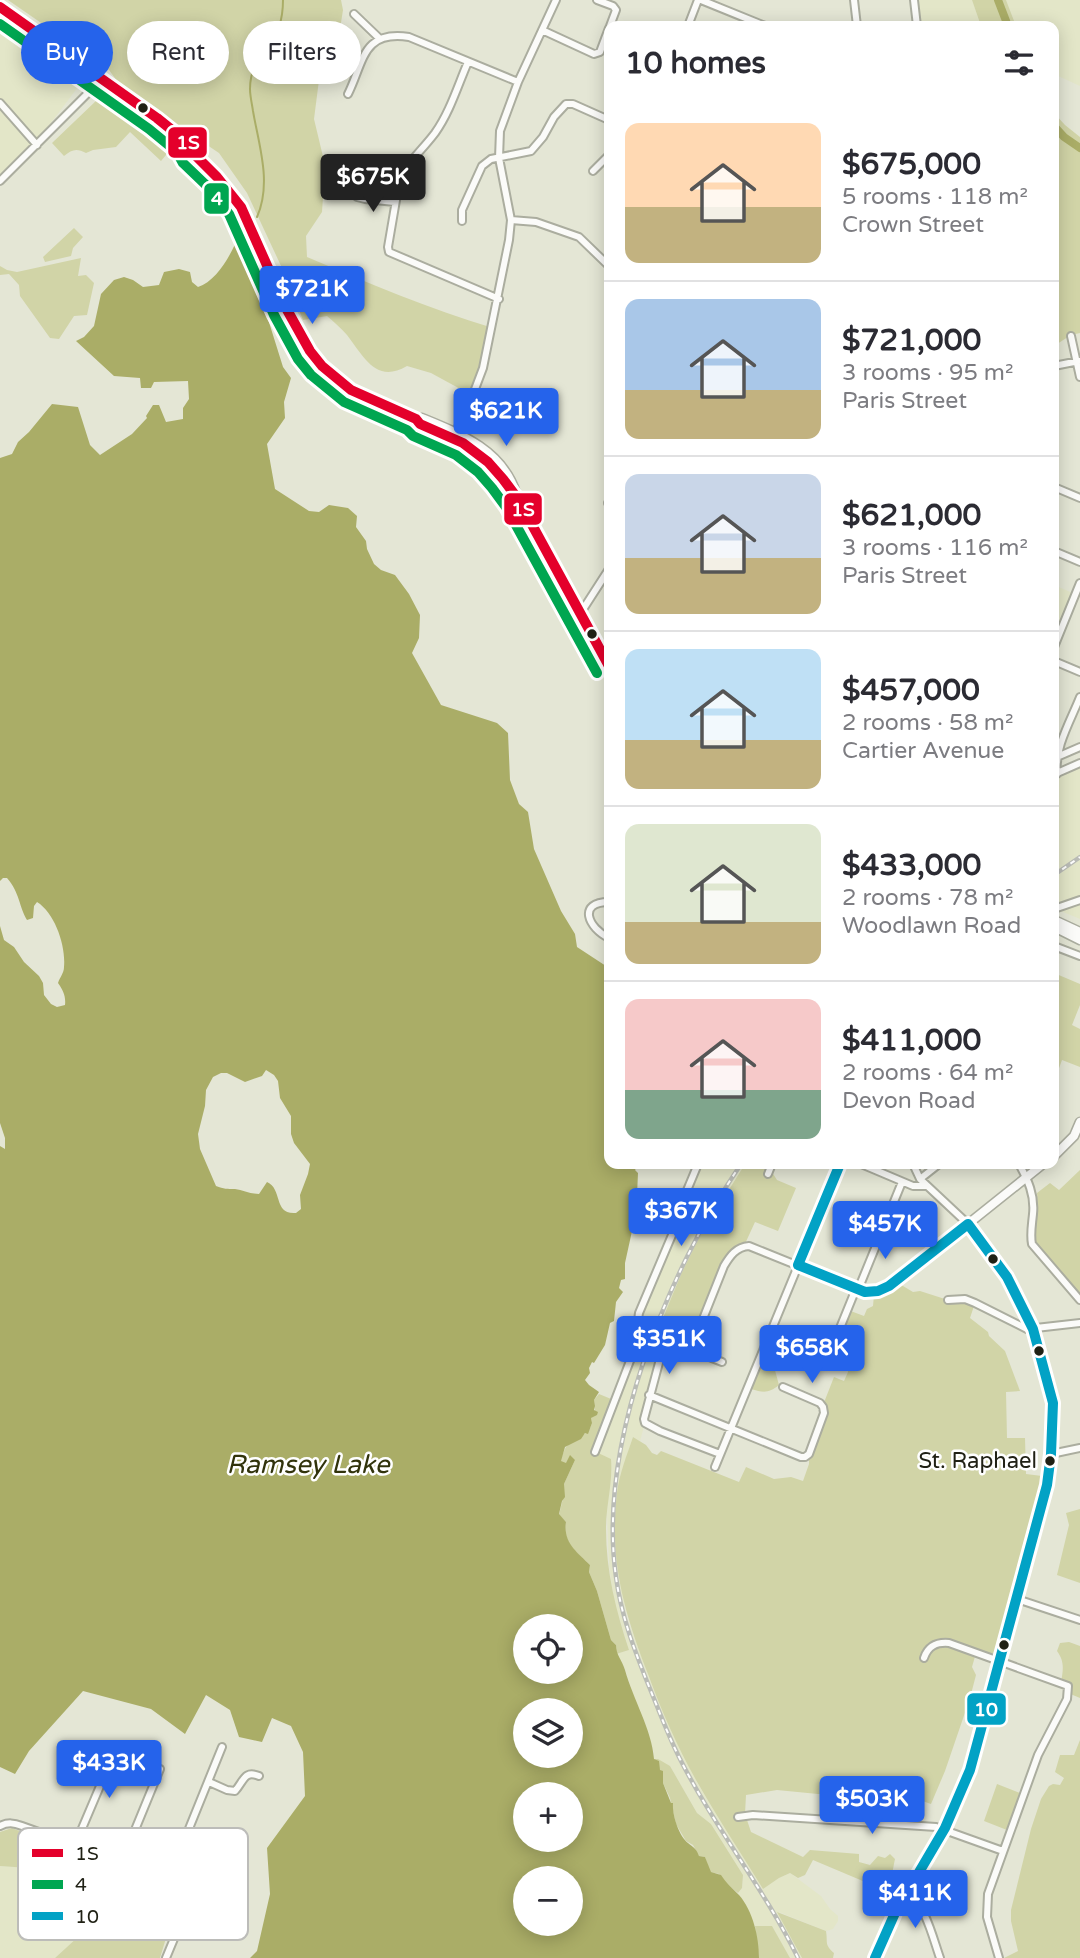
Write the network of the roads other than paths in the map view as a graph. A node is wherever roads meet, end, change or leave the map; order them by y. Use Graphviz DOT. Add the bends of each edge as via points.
graph roads {
  1 [pos="556,0"];
  2 [pos="597,0"];
  3 [pos="700,0"];
  4 [pos="854,0"];
  5 [pos="914,0"];
  6 [pos="0,7"];
  7 [pos="354,14"];
  8 [pos="0,17"];
  9 [pos="611,21"];
  10 [pos="690,21"];
  11 [pos="752,21"];
  12 [pos="856,21"];
  13 [pos="916,21"];
  14 [pos="21,22"];
  15 [pos="542,30"];
  16 [pos="379,38"];
  17 [pos="604,41"];
  18 [pos="468,61"];
  19 [pos="518,82"];
  20 [pos="109,84"];
  21 [pos="94,86"];
  22 [pos="348,94"];
  23 [pos="0,103"];
  24 [pos="604,118"];
  25 [pos="188,143"];
  26 [pos="37,145"];
  27 [pos="194,155"];
  28 [pos="499,158"];
  29 [pos="604,160"];
  30 [pos="593,171"];
  31 [pos="0,181"];
  32 [pos="358,197"];
  33 [pos="395,202"];
  34 [pos="511,220"];
  35 [pos="462,221"];
  36 [pos="604,260"];
  37 [pos="499,299"];
  38 [pos="1071,336"];
  39 [pos="1078,361"];
  40 [pos="1059,365"];
  41 [pos="1080,377"];
  42 [pos="454,435"];
  43 [pos="1059,489"];
  44 [pos="1080,498"];
  45 [pos="1059,553"];
  46 [pos="1080,562"];
  47 [pos="604,577"];
  48 [pos="1080,583"];
  49 [pos="580,614"];
  50 [pos="1059,635"];
  51 [pos="604,657"];
  52 [pos="1059,664"];
  53 [pos="1080,672"];
  54 [pos="1080,697"];
  55 [pos="1080,747"];
  56 [pos="1059,752"];
  57 [pos="1059,756"];
  58 [pos="1080,763"];
  59 [pos="1059,772"];
  60 [pos="1080,900"];
  61 [pos="604,902"];
  62 [pos="1059,907"];
  63 [pos="1059,926"];
  64 [pos="1059,926"];
  65 [pos="1080,932"];
  66 [pos="604,934"];
  67 [pos="1080,940"];
  68 [pos="1059,948"];
  69 [pos="1080,956"];
  70 [pos="1080,1122"];
  71 [pos="1059,1151"];
  72 [pos="696,1169"];
  73 [pos="770,1169"];
  74 [pos="838,1169"];
  75 [pos="872,1169"];
  76 [pos="915,1169"];
  77 [pos="933,1169"];
  78 [pos="1022,1169"];
  79 [pos="1037,1169"];
  80 [pos="768,1174"];
  81 [pos="1027,1177"];
  82 [pos="920,1179"];
  83 [pos="902,1182"];
  84 [pos="927,1186"];
  85 [pos="981,1214"];
  86 [pos="968,1224"];
  87 [pos="981,1243"];
  88 [pos="798,1265"];
  89 [pos="858,1290"];
  90 [pos="948,1300"];
  91 [pos="1080,1300"];
  92 [pos="1080,1324"];
  93 [pos="840,1328"];
  94 [pos="1033,1329"];
  95 [pos="691,1349"];
  96 [pos="722,1362"];
  97 [pos="783,1387"];
  98 [pos="649,1395"];
  99 [pos="730,1428"];
  100 [pos="1080,1448"];
  101 [pos="595,1452"];
  102 [pos="720,1454"];
  103 [pos="1051,1454"];
  104 [pos="715,1467"];
  105 [pos="1017,1599"];
  106 [pos="1080,1620"];
  107 [pos="925,1658"];
  108 [pos="1001,1661"];
  109 [pos="117,1745"];
  110 [pos="222,1747"];
  111 [pos="160,1769"];
  112 [pos="259,1776"];
  113 [pos="209,1782"];
  114 [pos="738,1817"];
  115 [pos="0,1826"];
  116 [pos="29,1828"];
  117 [pos="82,1828"];
  118 [pos="136,1828"];
  119 [pos="190,1828"];
  120 [pos="945,1828"];
  121 [pos="1003,1850"];
  122 [pos="907,1891"];
  123 [pos="173,1940"];
  124 [pos="166,1958"];
  125 [pos="875,1958"];
  126 [pos="940,1958"];
  127 [pos="999,1958"];
  1 -- 15 [label="street"];
  2 -- 9 [label="street" via="616,10"];
  3 -- 10 [label="street"];
  3 -- 11 [label="street"];
  4 -- 12 [label="street"];
  5 -- 13 [label="street"];
  6 -- 14 [label="main road"];
  7 -- 16 [label="street"];
  8 -- 21 [label="main road"];
  15 -- 17 [label="street" via="594,54 600,52"];
  15 -- 19 [label="street"];
  16 -- 18 [label="street" via="409,37"];
  16 -- 22 [label="street" via="365,51"];
  18 -- 19 [label="street"];
  18 -- 33 [label="street" via="442,122 405,167"];
  19 -- 28 [label="street" via="500,131"];
  20 -- 25 [label="main road"];
  21 -- 25 [label="main road" via="106,88"];
  21 -- 26 [label="street"];
  21 -- 27 [label="main road"];
  23 -- 26 [label="street"];
  24 -- 28 [label="street" via="566,104 531,151"];
  25 -- 27 [label="main road"];
  26 -- 31 [label="street"];
  27 -- 42 [label="main road" via="241,207 286,308 322,366 351,390"];
  28 -- 34 [label="street"];
  28 -- 35 [label="street" via="485,162 479,172 462,210"];
  29 -- 30 [label="street"];
  32 -- 33 [label="street"];
  33 -- 37 [label="street" via="389,252"];
  34 -- 36 [label="street" via="536,222 579,237"];
  34 -- 37 [label="street"];
  37 -- 42 [label="street" via="483,368"];
  38 -- 39 [label="street"];
  39 -- 40 [label="street"];
  39 -- 41 [label="street"];
  42 -- 49 [label="main road" via="480,445 500,463"];
  43 -- 44 [label="street"];
  45 -- 46 [label="street"];
  47 -- 49 [label="street"];
  48 -- 50 [label="street"];
  49 -- 51 [label="main road"];
  52 -- 53 [label="street"];
  54 -- 56 [label="street"];
  55 -- 57 [label="street"];
  58 -- 59 [label="street"];
  60 -- 62 [label="street"];
  61 -- 66 [label="street" via="592,908 589,918"];
  63 -- 65 [label="main road"];
  64 -- 67 [label="main road"];
  68 -- 69 [label="street"];
  70 -- 71 [label="main road"];
  72 -- 101 [label="street" via="639,1313 640,1330"];
  73 -- 80 [label="street"];
  74 -- 88 [label="street"];
  75 -- 83 [label="street"];
  76 -- 82 [label="street"];
  77 -- 82 [label="street"];
  78 -- 81 [label="street"];
  79 -- 81 [label="main road"];
  81 -- 85 [label="main road"];
  81 -- 91 [label="street" via="1033,1200 1031,1244"];
  82 -- 84 [label="street"];
  83 -- 84 [label="street"];
  83 -- 89 [label="street"];
  84 -- 86 [label="street"];
  85 -- 86 [label="main road"];
  85 -- 87 [label="main road" via="976,1226"];
  86 -- 87 [label="main road"];
  86 -- 89 [label="street" via="883,1289"];
  87 -- 94 [label="main road" via="1014,1288"];
  88 -- 89 [label="street"];
  88 -- 95 [label="street" via="749,1246 731,1255"];
  88 -- 99 [label="street"];
  89 -- 93 [label="street"];
  90 -- 94 [label="street" via="970,1301"];
  92 -- 94 [label="street"];
  94 -- 103 [label="main road" via="1053,1400"];
  95 -- 96 [label="street"];
  95 -- 98 [label="street" via="670,1344 662,1352"];
  97 -- 99 [label="street" via="823,1407 809,1454 801,1457"];
  98 -- 99 [label="street"];
  98 -- 102 [label="street" via="645,1423"];
  99 -- 102 [label="street"];
  100 -- 103 [label="street"];
  102 -- 104 [label="street"];
  103 -- 105 [label="main road"];
  105 -- 106 [label="street"];
  105 -- 108 [label="main road"];
  107 -- 108 [label="street" via="930,1647 949,1643"];
  108 -- 120 [label="main road" via="974,1760"];
  108 -- 121 [label="street" via="1068,1686 1067,1699 1038,1755"];
  109 -- 117 [label="street"];
  110 -- 113 [label="street"];
  111 -- 118 [label="street"];
  112 -- 113 [label="street" via="250,1773 235,1791"];
  113 -- 119 [label="street"];
  114 -- 120 [label="street"];
  115 -- 116 [label="street" via="15,1823"];
  120 -- 121 [label="street"];
  120 -- 122 [label="main road"];
  121 -- 127 [label="street" via="987,1906"];
  122 -- 125 [label="main road"];
  122 -- 126 [label="street" via="922,1908"];
  123 -- 124 [label="street"];
}
